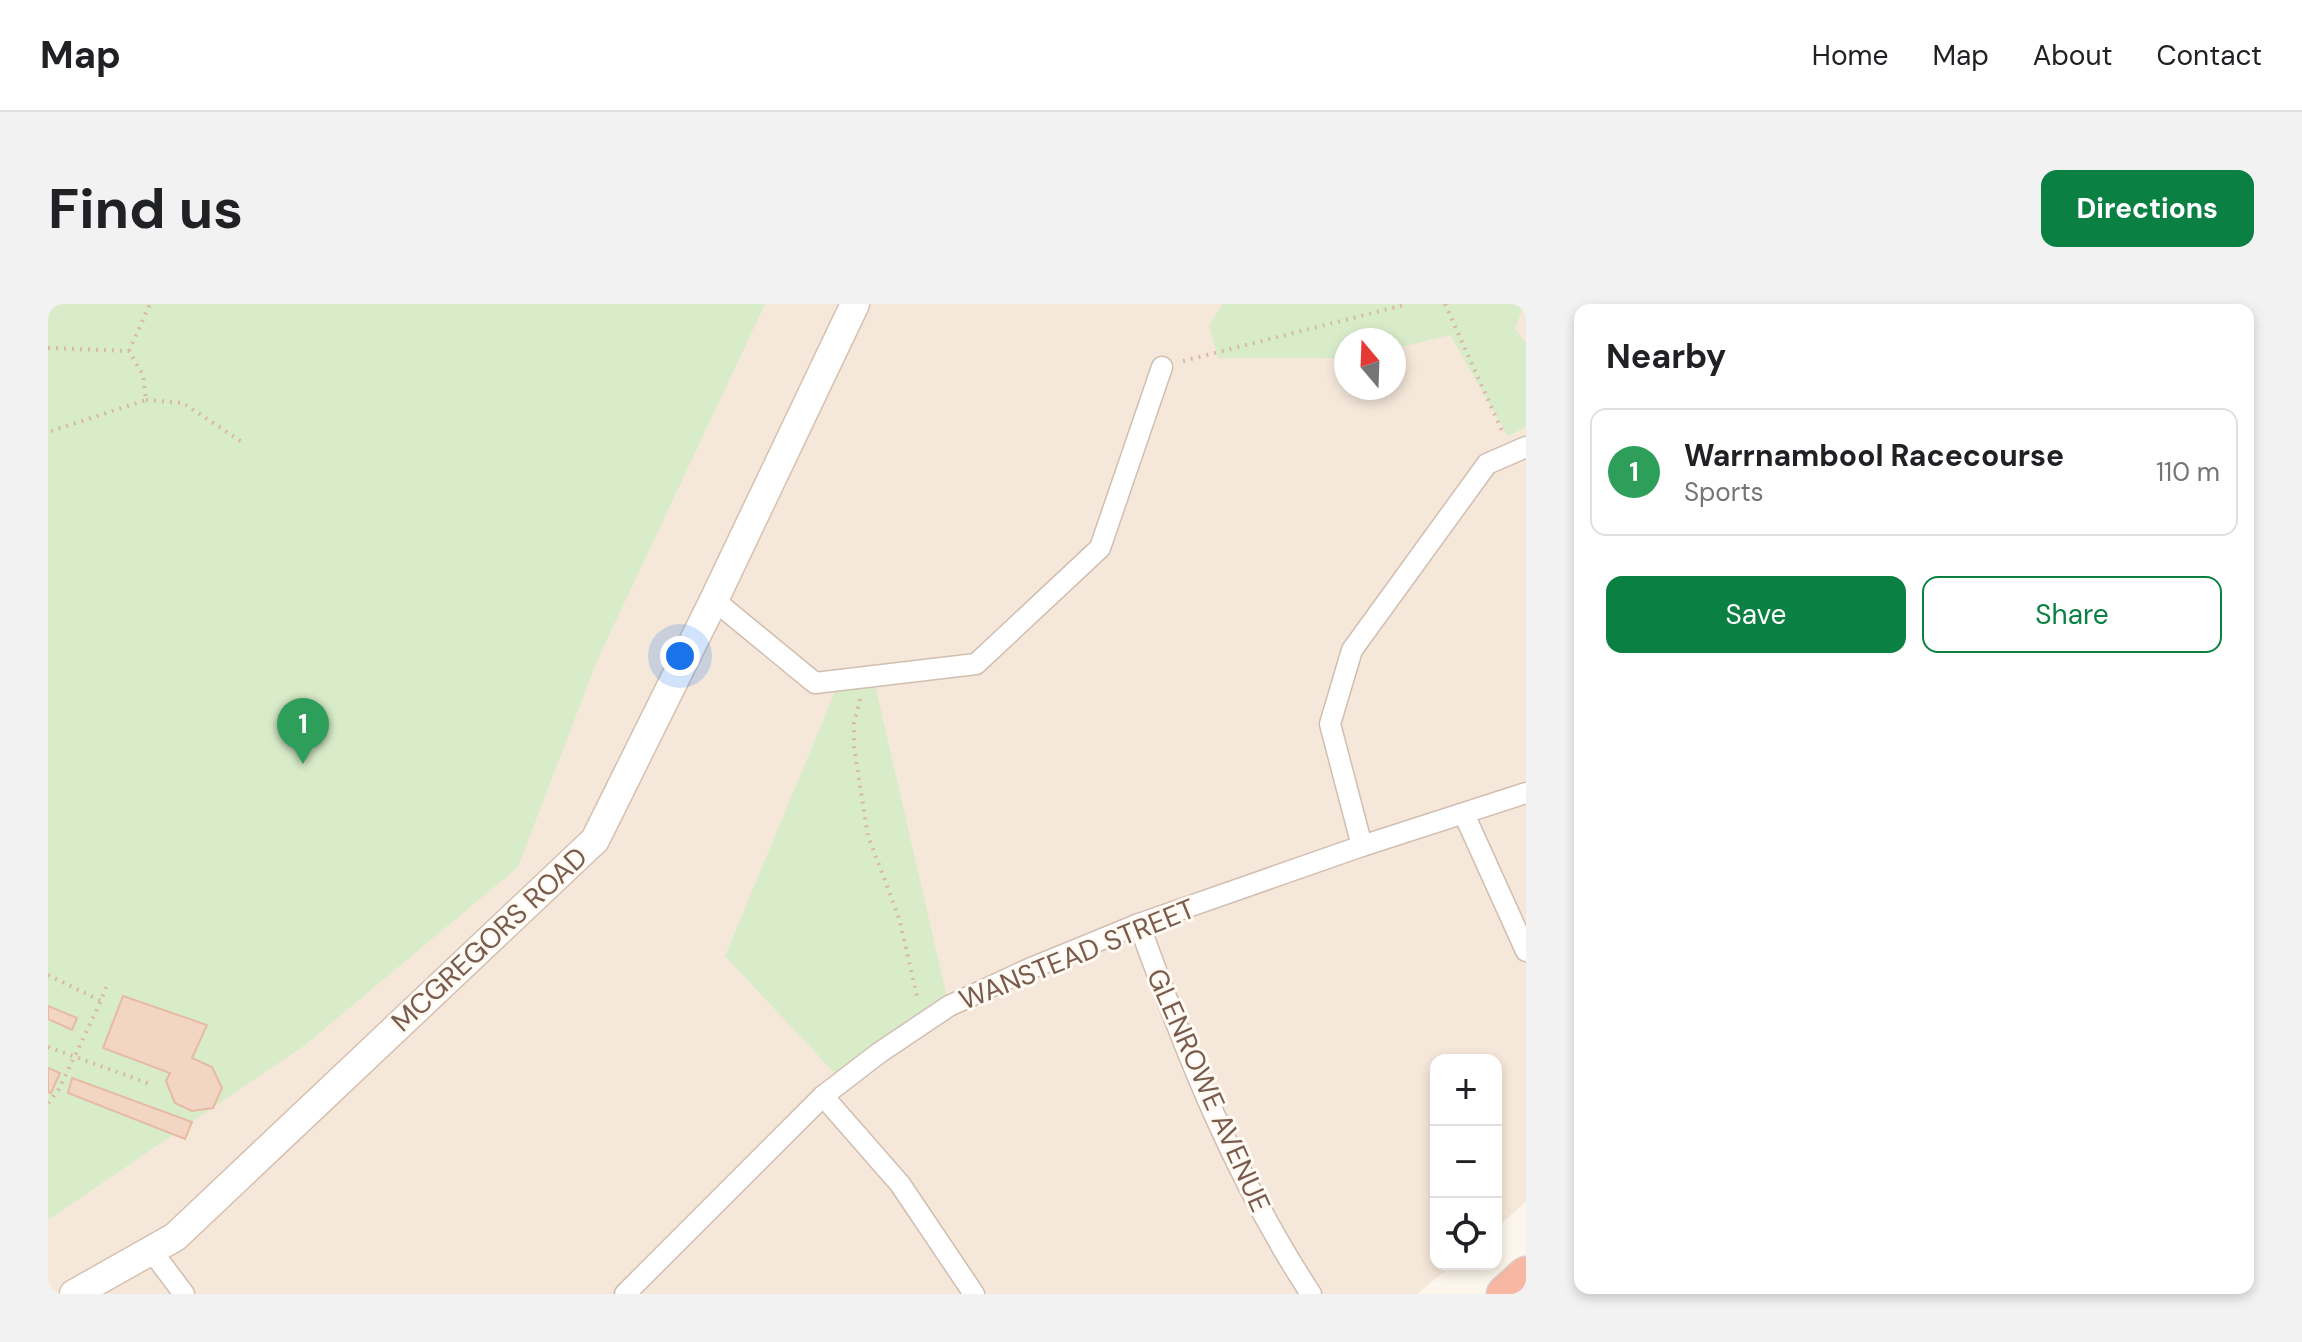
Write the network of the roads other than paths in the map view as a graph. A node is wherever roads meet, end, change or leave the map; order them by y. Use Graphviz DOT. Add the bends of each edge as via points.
graph roads {
  1 [pos="855,304"];
  2 [pos="1162,367"];
  3 [pos="1519,450"];
  4 [pos="714,600"];
  5 [pos="1526,793"];
  6 [pos="1464,814"];
  7 [pos="1362,846"];
  8 [pos="1139,924"];
  9 [pos="1526,951"];
  10 [pos="823,1096"];
  11 [pos="151,1250"];
  12 [pos="1526,1275"];
  13 [pos="74,1294"];
  14 [pos="184,1294"];
  15 [pos="625,1294"];
  16 [pos="974,1294"];
  17 [pos="1311,1294"];
  18 [pos="1505,1294"];
  1 -- 4 [label="street, MCGREGORS ROAD"];
  2 -- 4 [label="street" via="1100,548 976,664 815,683"];
  3 -- 7 [label="street" via="1487,464 1352,650 1330,724"];
  4 -- 11 [label="street, MCGREGORS ROAD" via="595,840 175,1237"];
  5 -- 6 [label="street, WANSTEAD STREET"];
  6 -- 7 [label="street, WANSTEAD STREET"];
  6 -- 9 [label="street"];
  7 -- 8 [label="street, WANSTEAD STREET"];
  8 -- 10 [label="street, WANSTEAD STREET" via="949,1006"];
  8 -- 17 [label="street, GLENROWE AVENUE" via="1237,1166"];
  10 -- 15 [label="street, WANSTEAD STREET"];
  10 -- 16 [label="street" via="900,1184"];
  11 -- 13 [label="street, MCGREGORS ROAD"];
  11 -- 14 [label="street"];
  12 -- 18 [label="highway"];
}
